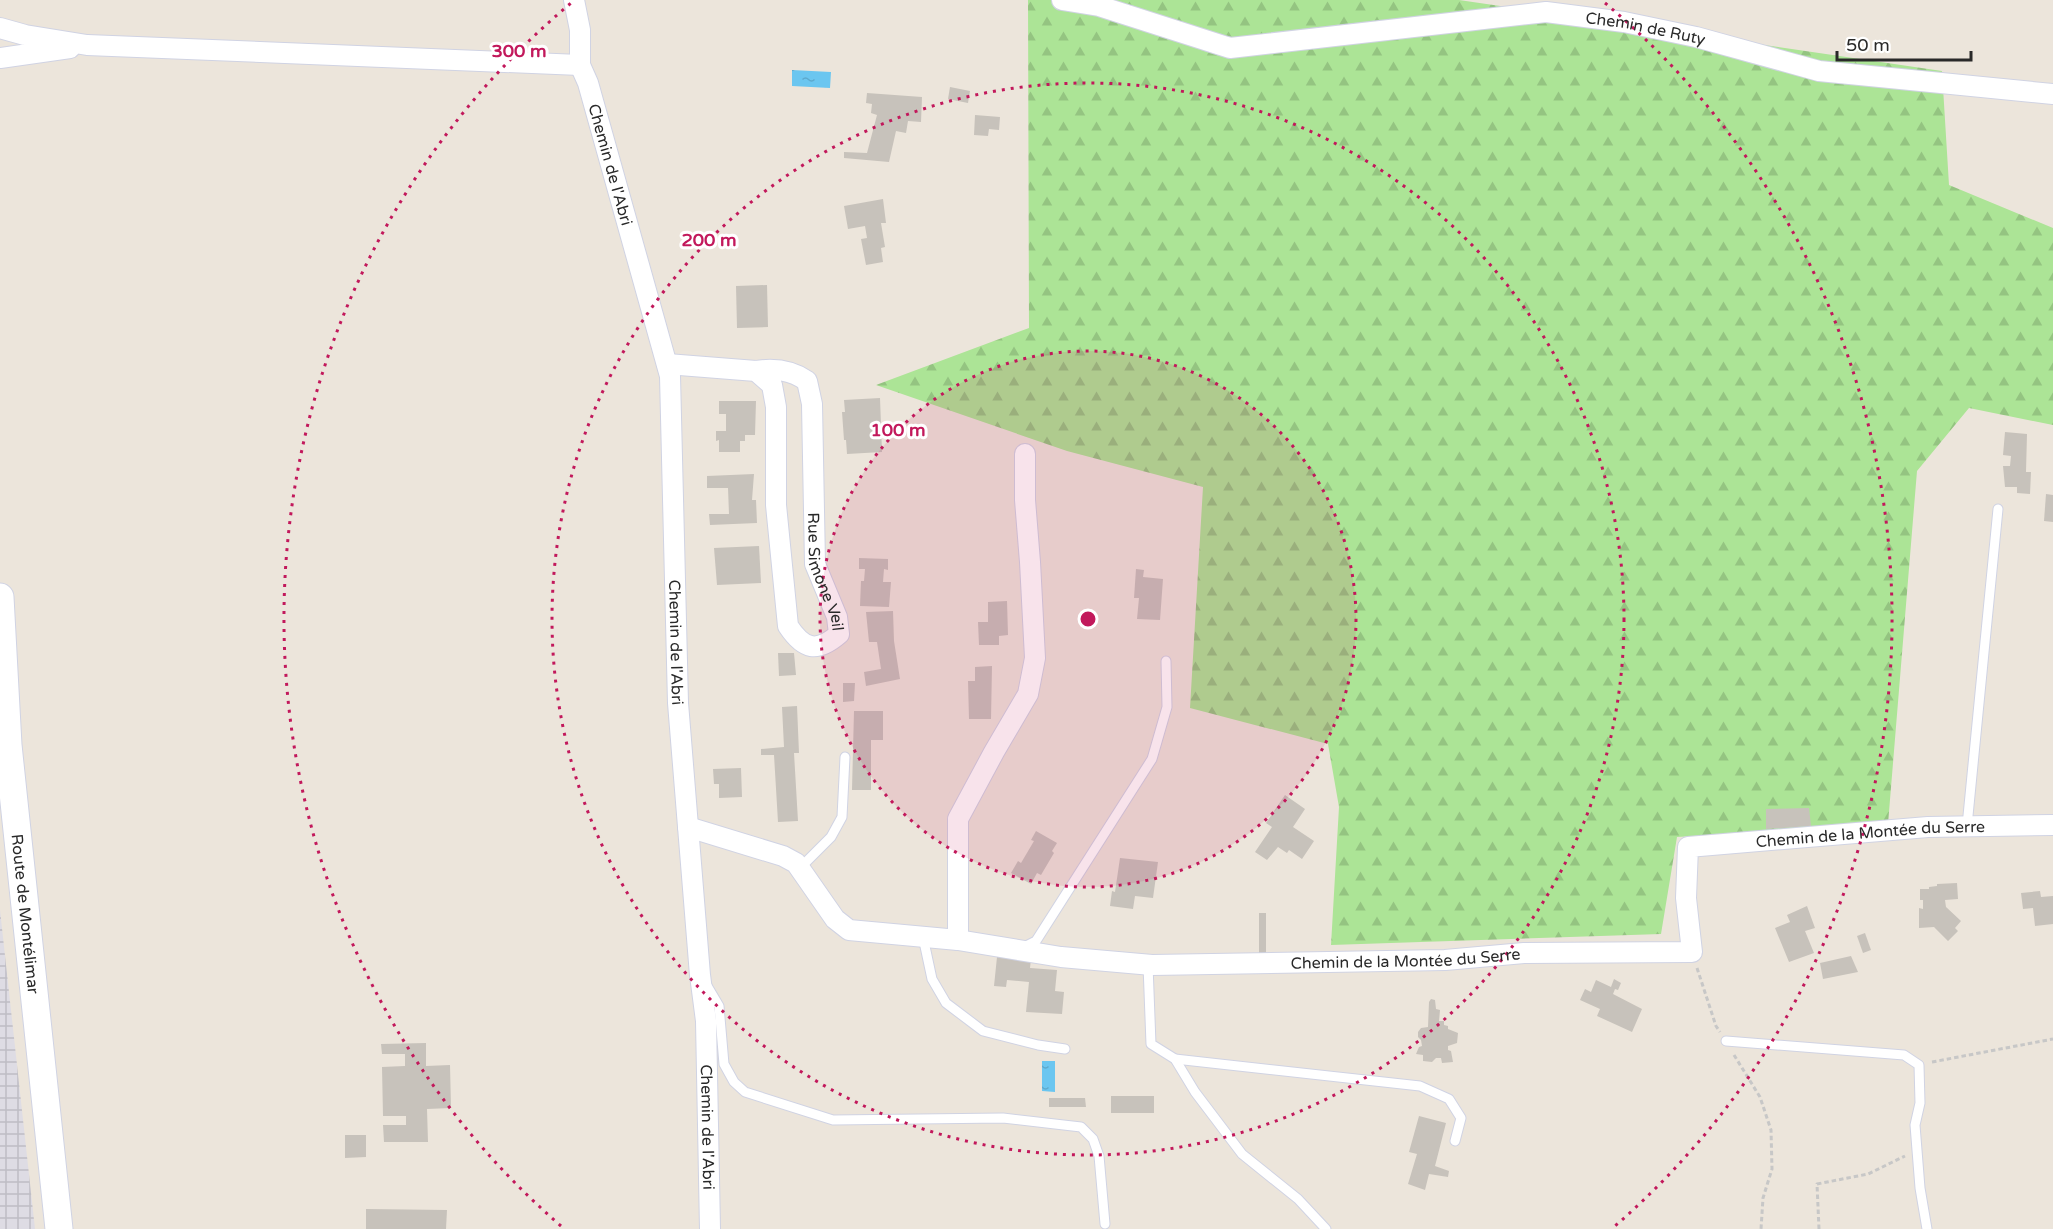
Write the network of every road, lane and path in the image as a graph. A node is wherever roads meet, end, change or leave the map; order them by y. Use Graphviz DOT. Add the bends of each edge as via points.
graph roads {
  1 [pos="574,0"];
  2 [pos="1062,0"];
  3 [pos="0,28"];
  4 [pos="87,45"];
  5 [pos="0,58"];
  6 [pos="580,65"];
  7 [pos="2053,93"];
  8 [pos="667,364"];
  9 [pos="756,371"];
  10 [pos="1025,454"];
  11 [pos="1998,509"];
  12 [pos="0,597"];
  13 [pos="1166,661"];
  14 [pos="4,749"];
  15 [pos="845,757"];
  16 [pos="2053,825"];
  17 [pos="1967,826"];
  18 [pos="688,827"];
  19 [pos="9,834"];
  20 [pos="800,867"];
  21 [pos="923,937"];
  22 [pos="958,939"];
  23 [pos="1019,950"];
  24 [pos="1692,952"];
  25 [pos="1148,965"];
  26 [pos="700,975"];
  27 [pos="2053,1039"];
  28 [pos="1726,1041"];
  29 [pos="1065,1049"];
  30 [pos="1175,1059"];
  31 [pos="1919,1065"];
  32 [pos="1455,1141"];
  33 [pos="1917,1150"];
  34 [pos="1105,1224"];
  35 [pos="59,1229"];
  36 [pos="710,1229"];
  37 [pos="1326,1229"];
  38 [pos="1761,1229"];
  39 [pos="1819,1229"];
  40 [pos="1927,1229"];
  1 -- 6 [label="street" via="580,30"];
  2 -- 7 [label="street, Chemin de Ruty" via="1099,6 1230,48 1546,12 1696,37 1819,71"];
  3 -- 4 [label="street"];
  4 -- 5 [label="street"];
  4 -- 6 [label="street"];
  6 -- 8 [label="street, Chemin de l'Abri"];
  8 -- 9 [label="street, Rue Simone Veil"];
  8 -- 18 [label="street, Chemin de l'Abri" via="678,703"];
  9 -- 9 [label="street, Rue Simone Veil" via="772,385 776,407 776,505 788,626 798,642 816,648 839,634 837,616 815,564 812,404 807,381 795,373"];
  10 -- 22 [label="street" via="1035,658 1028,694 958,819"];
  11 -- 17 [label="lane"];
  12 -- 14 [label="main road, Route de Montélimar"];
  13 -- 23 [label="lane" via="1167,707 1152,759 1036,941"];
  14 -- 19 [label="main road, Route de Montélimar"];
  15 -- 20 [label="lane" via="842,818 831,837"];
  16 -- 17 [label="street, Chemin de la Montée du Serre"];
  17 -- 24 [label="street, Chemin de la Montée du Serre" via="1688,847 1686,898"];
  18 -- 20 [label="street, Chemin de la Montée du Serre" via="783,856"];
  18 -- 26 [label="street, Chemin de l'Abri"];
  19 -- 35 [label="main road, Route de Montélimar"];
  20 -- 21 [label="street, Chemin de la Montée du Serre" via="835,919 849,930"];
  21 -- 22 [label="street, Chemin de la Montée du Serre"];
  21 -- 29 [label="lane" via="932,979 946,1003 983,1032"];
  22 -- 23 [label="street, Chemin de la Montée du Serre"];
  23 -- 25 [label="street, Chemin de la Montée du Serre"];
  24 -- 25 [label="street, Chemin de la Montée du Serre" via="1524,953 1445,960"];
  24 -- 28 [label="path" via="1716,1026"];
  25 -- 30 [label="lane" via="1151,1044"];
  26 -- 34 [label="lane" via="720,1006 724,1064 745,1092 833,1120 1003,1118 1081,1127 1093,1139 1099,1156"];
  26 -- 36 [label="street, Chemin de l'Abri" via="706,1021"];
  27 -- 31 [label="path"];
  28 -- 31 [label="lane" via="1904,1055"];
  28 -- 38 [label="path" via="1760,1097 1772,1130 1772,1169 1763,1198"];
  30 -- 32 [label="lane" via="1420,1086 1449,1099 1461,1118"];
  30 -- 37 [label="lane" via="1242,1154 1298,1199"];
  31 -- 33 [label="lane"];
  33 -- 39 [label="path" via="1868,1174 1817,1184"];
  33 -- 40 [label="lane"];
}
